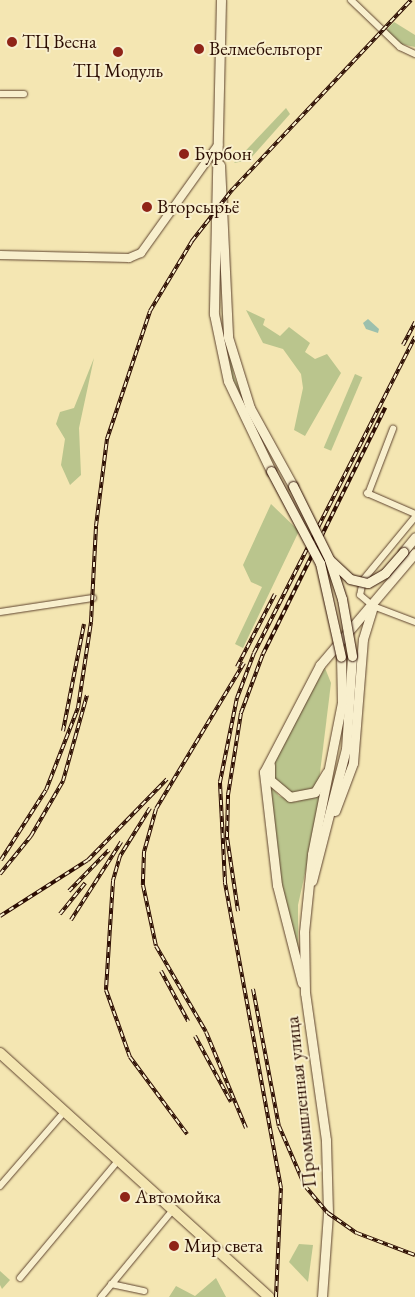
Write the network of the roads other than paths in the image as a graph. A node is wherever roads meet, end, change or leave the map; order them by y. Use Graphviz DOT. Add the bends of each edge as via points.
graph roads {
  1 [pos="221,0"];
  2 [pos="352,0"];
  3 [pos="415,54"];
  4 [pos="0,94"];
  5 [pos="24,94"];
  6 [pos="218,145"];
  7 [pos="0,255"];
  8 [pos="393,429"];
  9 [pos="415,516"];
  10 [pos="415,537"];
  11 [pos="415,553"];
  12 [pos="329,559"];
  13 [pos="93,598"];
  14 [pos="373,606"];
  15 [pos="0,612"];
  16 [pos="415,622"];
  17 [pos="272,753"];
  18 [pos="333,761"];
  19 [pos="326,830"];
  20 [pos="306,903"];
  21 [pos="305,993"];
  22 [pos="0,1053"];
  23 [pos="64,1112"];
  24 [pos="118,1161"];
  25 [pos="0,1186"];
  26 [pos="172,1211"];
  27 [pos="20,1278"];
  28 [pos="111,1284"];
  29 [pos="144,1291"];
  30 [pos="101,1297"];
  31 [pos="269,1297"];
  32 [pos="322,1297"];
  1 -- 6 [label="main road"];
  2 -- 3 [label="street" via="400,46"];
  4 -- 5 [label="street"];
  6 -- 7 [label="street" via="151,244 129,258"];
  6 -- 12 [label="main road, bridge" via="228,337 243,392"];
  6 -- 18 [label="main road, bridge" via="212,268 217,334 234,396 320,563 341,658 342,703"];
  8 -- 9 [label="street" via="368,493"];
  9 -- 14 [label="street" via="363,580 360,595"];
  10 -- 12 [label="main road, bridge" via="385,573 368,583 350,579"];
  11 -- 14 [label="main road"];
  12 -- 19 [label="main road, bridge" via="342,599 352,656 346,748"];
  13 -- 15 [label="street"];
  14 -- 16 [label="street"];
  14 -- 17 [label="main road" via="320,665"];
  14 -- 19 [label="main road" via="362,638 353,763"];
  17 -- 18 [label="main road" via="270,780 290,797 314,792"];
  17 -- 21 [label="main road" via="264,772 264,802 282,910"];
  18 -- 20 [label="main road" via="312,854"];
  19 -- 20 [label="main road"];
  20 -- 21 [label="main road"];
  21 -- 32 [label="main road, Промышленная улица" via="326,1140 328,1212"];
  22 -- 23 [label="main road"];
  23 -- 24 [label="main road"];
  23 -- 25 [label="street"];
  24 -- 26 [label="main road"];
  24 -- 27 [label="street"];
  26 -- 28 [label="street"];
  26 -- 31 [label="main road"];
  28 -- 29 [label="street"];
  28 -- 30 [label="street"];
}
